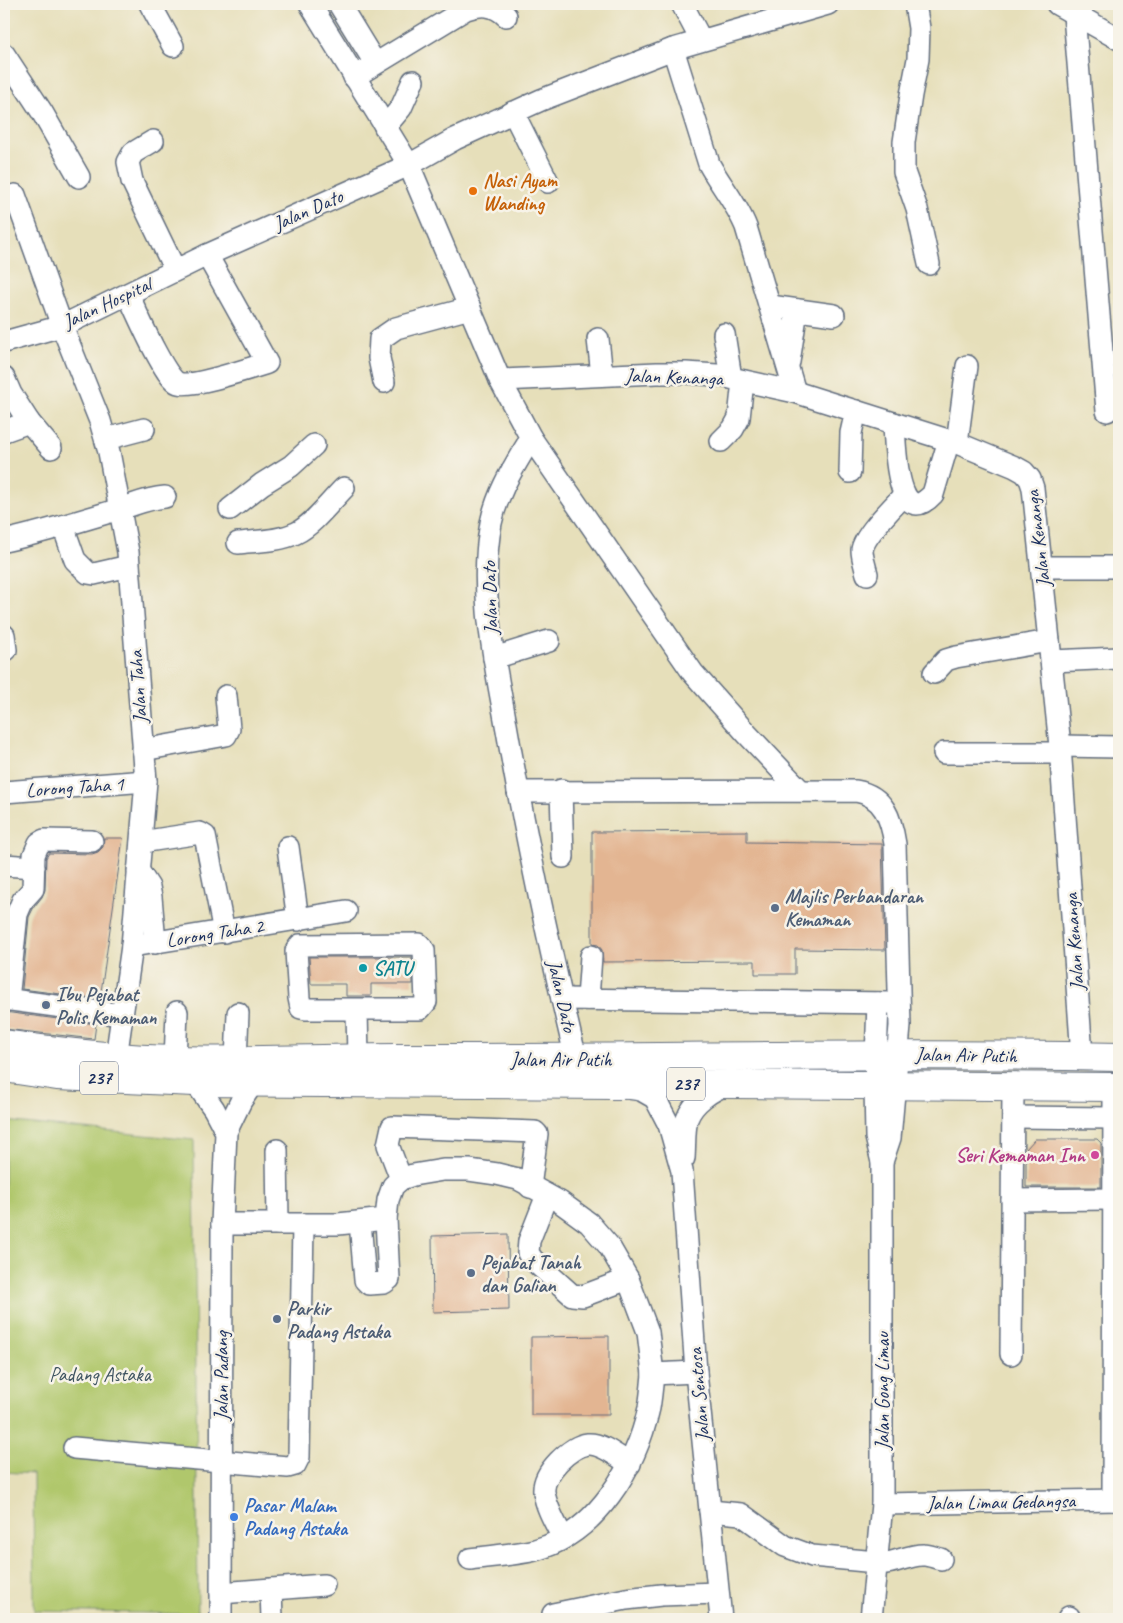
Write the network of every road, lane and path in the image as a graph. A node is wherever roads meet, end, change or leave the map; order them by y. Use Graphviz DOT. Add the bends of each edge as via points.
graph roads {
  1 [pos="150,4"];
  2 [pos="310,4"];
  3 [pos="339,4"];
  4 [pos="682,4"];
  5 [pos="828,4"];
  6 [pos="915,4"];
  7 [pos="464,6"];
  8 [pos="795,8"];
  9 [pos="1065,9"];
  10 [pos="506,16"];
  11 [pos="1119,39"];
  12 [pos="702,40"];
  13 [pos="173,46"];
  14 [pos="673,49"];
  15 [pos="4,54"];
  16 [pos="375,63"];
  17 [pos="354,76"];
  18 [pos="413,81"];
  19 [pos="513,112"];
  20 [pos="385,126"];
  21 [pos="153,141"];
  22 [pos="409,165"];
  23 [pos="79,177"];
  24 [pos="548,182"];
  25 [pos="15,196"];
  26 [pos="207,255"];
  27 [pos="930,264"];
  28 [pos="175,270"];
  29 [pos="128,294"];
  30 [pos="770,306"];
  31 [pos="470,308"];
  32 [pos="797,310"];
  33 [pos="834,315"];
  34 [pos="62,326"];
  35 [pos="724,334"];
  36 [pos="598,338"];
  37 [pos="4,342"];
  38 [pos="966,366"];
  39 [pos="788,368"];
  40 [pos="602,375"];
  41 [pos="4,378"];
  42 [pos="500,380"];
  43 [pos="737,380"];
  44 [pos="384,382"];
  45 [pos="796,392"];
  46 [pos="856,411"];
  47 [pos="1108,411"];
  48 [pos="29,422"];
  49 [pos="894,423"];
  50 [pos="144,429"];
  51 [pos="4,431"];
  52 [pos="531,438"];
  53 [pos="106,440"];
  54 [pos="721,441"];
  55 [pos="953,442"];
  56 [pos="314,445"];
  57 [pos="51,448"];
  58 [pos="850,472"];
  59 [pos="344,488"];
  60 [pos="904,495"];
  61 [pos="165,497"];
  62 [pos="121,509"];
  63 [pos="230,509"];
  64 [pos="63,526"];
  65 [pos="4,541"];
  66 [pos="238,543"];
  67 [pos="129,566"];
  68 [pos="1042,567"];
  69 [pos="1119,567"];
  70 [pos="867,574"];
  71 [pos="549,641"];
  72 [pos="1051,651"];
  73 [pos="494,658"];
  74 [pos="1119,658"];
  75 [pos="934,673"];
  76 [pos="226,696"];
  77 [pos="1119,747"];
  78 [pos="143,750"];
  79 [pos="1061,750"];
  80 [pos="944,754"];
  81 [pos="146,781"];
  82 [pos="561,790"];
  83 [pos="800,790"];
  84 [pos="4,792"];
  85 [pos="518,792"];
  86 [pos="92,841"];
  87 [pos="141,842"];
  88 [pos="288,848"];
  89 [pos="563,857"];
  90 [pos="4,865"];
  91 [pos="34,867"];
  92 [pos="138,870"];
  93 [pos="12,904"];
  94 [pos="346,911"];
  95 [pos="298,920"];
  96 [pos="224,932"];
  97 [pos="155,943"];
  98 [pos="132,946"];
  99 [pos="591,956"];
  100 [pos="6,999"];
  101 [pos="562,999"];
  102 [pos="588,999"];
  103 [pos="888,1003"];
  104 [pos="357,1010"];
  105 [pos="177,1012"];
  106 [pos="238,1013"];
  107 [pos="122,1015"];
  108 [pos="4,1044"];
  109 [pos="887,1054"];
  110 [pos="1082,1056"];
  111 [pos="1119,1057"];
  112 [pos="116,1058"];
  113 [pos="358,1058"];
  114 [pos="576,1059"];
  115 [pos="176,1060"];
  116 [pos="236,1061"];
  117 [pos="4,1068"];
  118 [pos="195,1082"];
  119 [pos="253,1083"];
  120 [pos="730,1084"];
  121 [pos="615,1085"];
  122 [pos="885,1085"];
  123 [pos="1013,1087"];
  124 [pos="1116,1087"];
  125 [pos="1013,1117"];
  126 [pos="1113,1118"];
  127 [pos="226,1132"];
  128 [pos="276,1150"];
  129 [pos="682,1171"];
  130 [pos="401,1179"];
  131 [pos="539,1191"];
  132 [pos="1113,1199"];
  133 [pos="1012,1200"];
  134 [pos="386,1219"];
  135 [pos="360,1222"];
  136 [pos="222,1224"];
  137 [pos="278,1224"];
  138 [pos="303,1224"];
  139 [pos="628,1279"];
  140 [pos="1011,1354"];
  141 [pos="696,1372"];
  142 [pos="653,1374"];
  143 [pos="74,1448"];
  144 [pos="221,1462"];
  145 [pos="630,1464"];
  146 [pos="1116,1500"];
  147 [pos="882,1504"];
  148 [pos="710,1511"];
  149 [pos="563,1538"];
  150 [pos="470,1559"];
  151 [pos="941,1559"];
  152 [pos="877,1561"];
  153 [pos="324,1585"];
  154 [pos="270,1589"];
  155 [pos="221,1593"];
  156 [pos="718,1593"];
  157 [pos="553,1614"];
  158 [pos="221,1619"];
  159 [pos="272,1619"];
  160 [pos="721,1619"];
  161 [pos="871,1619"];
  1 -- 13 [label="street"];
  2 -- 17 [label="street"];
  3 -- 16 [label="street"];
  4 -- 12 [label="street"];
  5 -- 8 [label="street, Jalan Dato"];
  6 -- 27 [label="street" via="919,28 918,59 904,142 904,172"];
  7 -- 10 [label="street" via="488,5 498,8"];
  7 -- 16 [label="street"];
  8 -- 12 [label="street, Jalan Dato"];
  9 -- 11 [label="street"];
  9 -- 47 [label="street"];
  12 -- 14 [label="street, Jalan Dato"];
  14 -- 19 [label="street, Jalan Dato"];
  14 -- 30 [label="street" via="709,164 741,214"];
  15 -- 23 [label="street"];
  16 -- 17 [label="street"];
  17 -- 20 [label="street"];
  18 -- 20 [label="street" via="401,108"];
  19 -- 22 [label="street, Jalan Dato"];
  19 -- 24 [label="street"];
  20 -- 22 [label="street"];
  21 -- 28 [label="street" via="133,153 128,162 132,181"];
  22 -- 26 [label="street, Jalan Dato"];
  22 -- 31 [label="street"];
  25 -- 34 [label="street, Jalan Taha"];
  26 -- 28 [label="street, Jalan Hospital"];
  26 -- 29 [label="street" via="267,363 179,384 172,380 160,359"];
  28 -- 29 [label="street, Jalan Hospital"];
  29 -- 34 [label="street, Jalan Hospital"];
  30 -- 32 [label="street"];
  30 -- 39 [label="street"];
  31 -- 42 [label="street"];
  31 -- 44 [label="street" via="396,328 380,339 379,358"];
  32 -- 33 [label="street"];
  32 -- 39 [label="street"];
  34 -- 37 [label="street, Jalan Hospital"];
  34 -- 53 [label="street, Jalan Taha"];
  35 -- 43 [label="street"];
  36 -- 40 [label="street"];
  38 -- 55 [label="street"];
  39 -- 45 [label="street"];
  40 -- 42 [label="street, Jalan Kenanga"];
  40 -- 43 [label="street, Jalan Kenanga" via="686,373"];
  41 -- 48 [label="street"];
  42 -- 52 [label="street"];
  43 -- 45 [label="street, Jalan Kenanga"];
  43 -- 54 [label="street" via="739,418"];
  45 -- 46 [label="street, Jalan Kenanga"];
  46 -- 49 [label="street, Jalan Kenanga"];
  46 -- 58 [label="street" via="851,433"];
  48 -- 51 [label="street"];
  48 -- 57 [label="street"];
  49 -- 55 [label="street, Jalan Kenanga"];
  49 -- 60 [label="street"];
  50 -- 53 [label="street"];
  52 -- 73 [label="street, Jalan Dato" via="497,499 491,525 487,599"];
  52 -- 83 [label="street" via="693,673"];
  53 -- 62 [label="street, Jalan Taha"];
  55 -- 60 [label="street" via="933,494 920,504 913,504"];
  55 -- 68 [label="street, Jalan Kenanga" via="1015,467 1030,479"];
  56 -- 63 [label="street" via="291,466"];
  59 -- 66 [label="street" via="295,534"];
  60 -- 70 [label="street" via="865,542 862,550"];
  61 -- 62 [label="street" via="149,498"];
  62 -- 64 [label="street"];
  62 -- 67 [label="street, Jalan Taha"];
  64 -- 65 [label="street"];
  64 -- 67 [label="street" via="75,560 88,573"];
  67 -- 78 [label="street, Jalan Taha"];
  68 -- 69 [label="street"];
  68 -- 72 [label="street, Jalan Kenanga"];
  71 -- 73 [label="street"];
  72 -- 74 [label="street"];
  72 -- 75 [label="street" via="956,657 946,660"];
  72 -- 79 [label="street, Jalan Kenanga"];
  73 -- 85 [label="street, Jalan Dato"];
  76 -- 78 [label="street" via="229,729 226,735"];
  77 -- 79 [label="street"];
  78 -- 81 [label="street, Jalan Taha"];
  79 -- 80 [label="street"];
  79 -- 110 [label="street, Jalan Kenanga"];
  81 -- 84 [label="street, Lorong Taha 1"];
  81 -- 87 [label="street, Jalan Taha"];
  82 -- 83 [label="street, Jalan Gong Limau"];
  82 -- 85 [label="street, Jalan Gong Limau"];
  82 -- 89 [label="street"];
  83 -- 103 [label="street, Jalan Gong Limau" via="867,793 877,800 889,819 895,844"];
  85 -- 101 [label="street, Jalan Dato"];
  86 -- 91 [label="street" via="44,840 34,855"];
  87 -- 92 [label="street, Jalan Taha"];
  87 -- 96 [label="street" via="200,833 205,836"];
  88 -- 95 [label="street"];
  90 -- 91 [label="street"];
  91 -- 93 [label="street" via="33,889"];
  92 -- 97 [label="street" via="152,896"];
  92 -- 98 [label="street, Jalan Taha"];
  93 -- 100 [label="street" via="17,914"];
  94 -- 95 [label="street, Lorong Taha 2"];
  95 -- 96 [label="street, Lorong Taha 2"];
  96 -- 97 [label="street, Lorong Taha 2"];
  97 -- 98 [label="street, Lorong Taha 2"];
  98 -- 107 [label="street, Jalan Taha"];
  99 -- 102 [label="street"];
  100 -- 107 [label="street"];
  101 -- 102 [label="street"];
  101 -- 114 [label="street, Jalan Dato"];
  102 -- 103 [label="street"];
  103 -- 109 [label="street, Jalan Gong Limau"];
  104 -- 104 [label="street" via="301,1008 296,951 300,945 422,946 426,1002 423,1007"];
  104 -- 113 [label="street"];
  105 -- 115 [label="street"];
  106 -- 116 [label="street"];
  107 -- 112 [label="street, Jalan Taha"];
  108 -- 112 [label="main road, Jalan Air Putih / 237"];
  109 -- 110 [label="main road, Jalan Air Putih / 237"];
  109 -- 114 [label="main road, Jalan Air Putih / 237"];
  109 -- 122 [label="street, Jalan Gong Limau"];
  110 -- 111 [label="main road, Jalan Air Putih / 237"];
  112 -- 115 [label="main road, Jalan Air Putih / 237"];
  113 -- 114 [label="main road, Jalan Air Putih / 237"];
  113 -- 116 [label="main road, Jalan Air Putih / 237"];
  115 -- 116 [label="main road, Jalan Air Putih / 237"];
  117 -- 118 [label="main road, Jalan Air Putih / 237" via="57,1076"];
  118 -- 119 [label="main road, Jalan Air Putih / 237"];
  118 -- 127 [label="street"];
  119 -- 121 [label="main road, Jalan Air Putih / 237"];
  119 -- 127 [label="street"];
  120 -- 121 [label="main road, Jalan Air Putih / 237"];
  120 -- 122 [label="main road, Jalan Air Putih / 237"];
  120 -- 129 [label="street" via="708,1094 691,1112 687,1120"];
  121 -- 129 [label="street" via="640,1090 655,1098 669,1125"];
  122 -- 123 [label="main road, Jalan Air Putih / 237"];
  122 -- 147 [label="street, Jalan Gong Limau" via="890,1138 882,1162"];
  123 -- 124 [label="main road, Jalan Air Putih / 237"];
  123 -- 125 [label="street"];
  124 -- 126 [label="street"];
  125 -- 126 [label="street"];
  125 -- 133 [label="street"];
  126 -- 132 [label="street"];
  127 -- 136 [label="street, Jalan Padang"];
  128 -- 137 [label="street"];
  129 -- 141 [label="street, Jalan Sentosa"];
  130 -- 131 [label="street" via="426,1172 469,1170 518,1179"];
  130 -- 131 [label="street" via="388,1145 392,1127 535,1132"];
  130 -- 134 [label="street" via="392,1186"];
  131 -- 139 [label="street" via="589,1223 609,1246"];
  131 -- 139 [label="street" via="529,1241 528,1253 533,1260 572,1295 583,1296"];
  132 -- 133 [label="street"];
  132 -- 146 [label="street"];
  133 -- 140 [label="street"];
  134 -- 135 [label="street"];
  134 -- 135 [label="street" via="389,1279 384,1283 369,1284 365,1280"];
  135 -- 138 [label="street"];
  136 -- 137 [label="street"];
  136 -- 144 [label="street, Jalan Padang"];
  137 -- 138 [label="street"];
  138 -- 144 [label="street" via="299,1457 295,1465 288,1467"];
  139 -- 142 [label="street" via="648,1332"];
  141 -- 142 [label="street"];
  141 -- 148 [label="street, Jalan Sentosa"];
  142 -- 145 [label="street" via="649,1408"];
  143 -- 144 [label="street"];
  144 -- 155 [label="street, Jalan Padang"];
  145 -- 149 [label="street" via="586,1522"];
  145 -- 149 [label="street" via="599,1446 588,1444 565,1456 552,1469 545,1479 544,1490 546,1502"];
  146 -- 147 [label="street, Jalan Limau Gedangsa"];
  147 -- 152 [label="street, Jalan Gong Limau"];
  148 -- 152 [label="street" via="741,1514 785,1546 812,1556"];
  148 -- 156 [label="street, Jalan Sentosa"];
  149 -- 150 [label="street" via="535,1550"];
  151 -- 152 [label="street" via="917,1555 887,1563"];
  152 -- 161 [label="street, Jalan Gong Limau"];
  153 -- 154 [label="street"];
  154 -- 155 [label="street"];
  154 -- 159 [label="street"];
  155 -- 158 [label="street, Jalan Padang"];
  156 -- 157 [label="street" via="626,1599"];
  156 -- 160 [label="street, Jalan Sentosa"];
}
